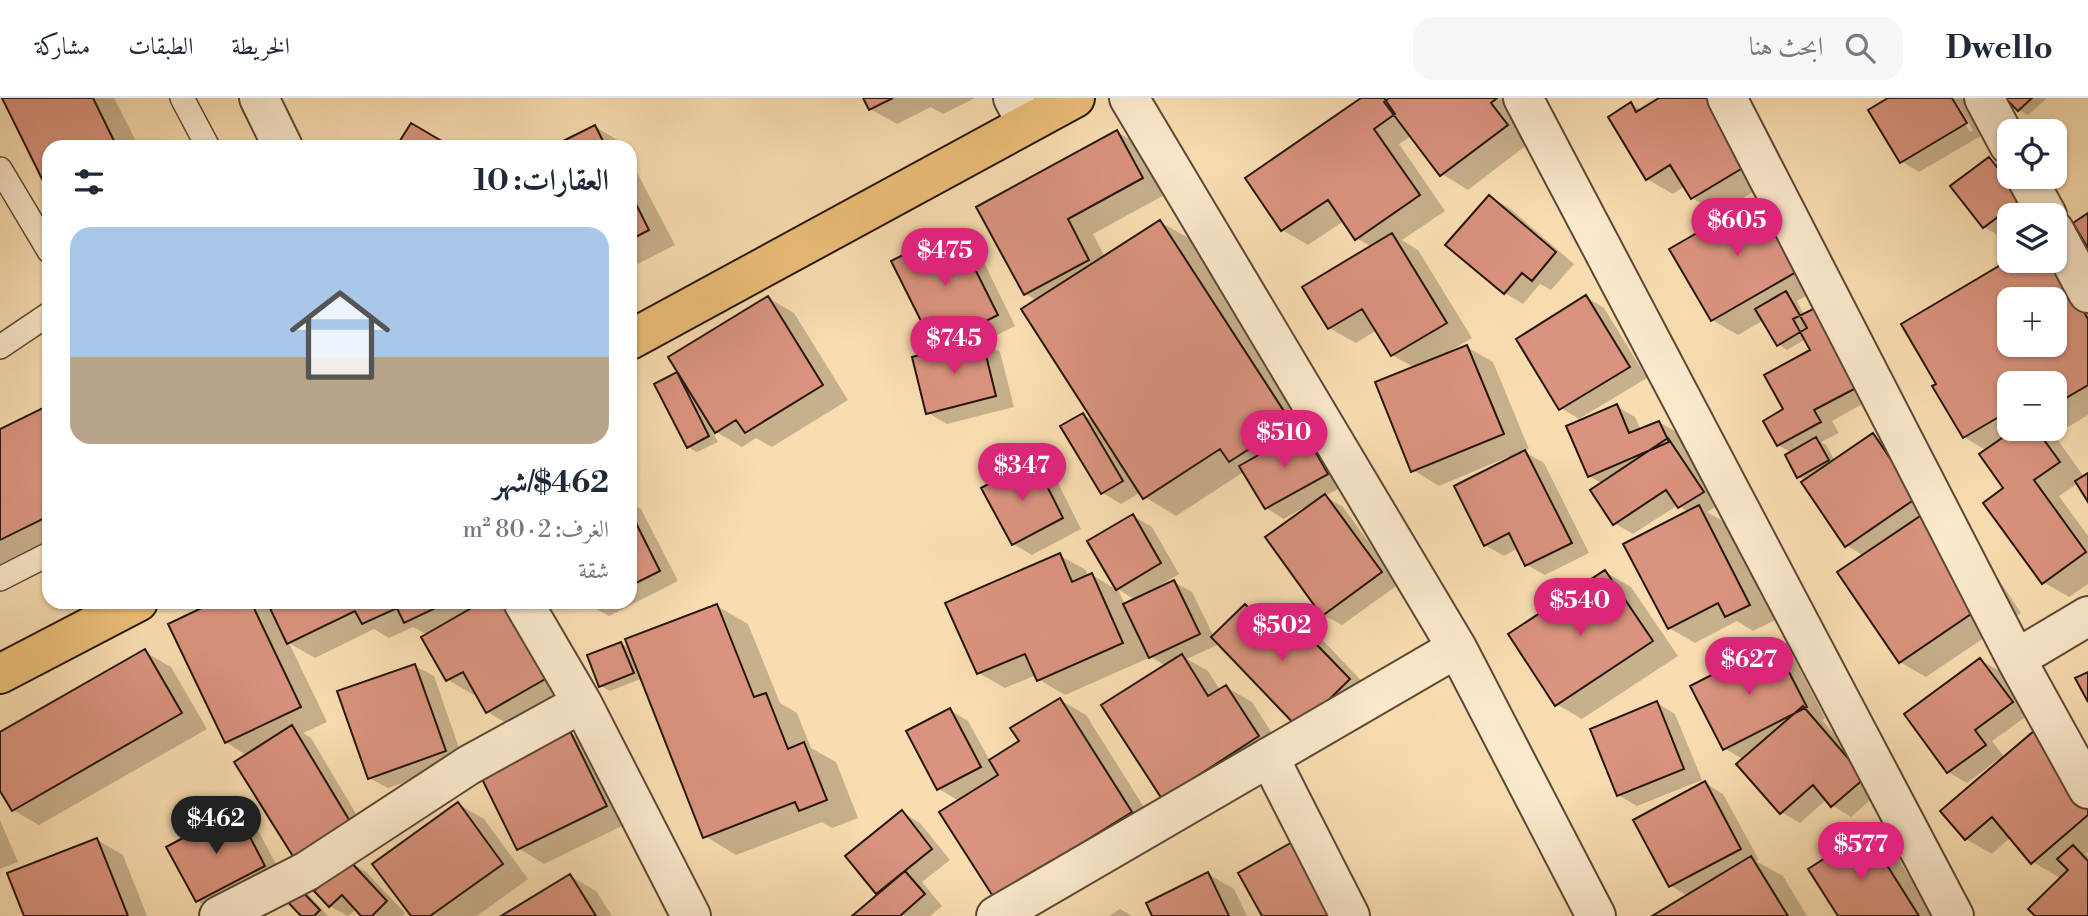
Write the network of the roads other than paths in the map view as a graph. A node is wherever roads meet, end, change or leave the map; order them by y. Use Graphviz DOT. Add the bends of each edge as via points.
graph roads {
  1 [pos="182,98"];
  2 [pos="259,98"];
  3 [pos="1075,98"];
  4 [pos="1129,98"];
  5 [pos="1523,98"];
  6 [pos="1727,98"];
  7 [pos="1984,98"];
  8 [pos="1020,110"];
  9 [pos="1997,122"];
  10 [pos="204,140"];
  11 [pos="280,140"];
  12 [pos="0,169"];
  13 [pos="42,239"];
  14 [pos="2067,254"];
  15 [pos="2088,293"];
  16 [pos="42,319"];
  17 [pos="637,336"];
  18 [pos="0,347"];
  19 [pos="42,558"];
  20 [pos="0,579"];
  21 [pos="125,609"];
  22 [pos="527,609"];
  23 [pos="2088,616"];
  24 [pos="1457,648"];
  25 [pos="2016,659"];
  26 [pos="0,674"];
  27 [pos="582,703"];
  28 [pos="1269,757"];
  29 [pos="2088,789"];
  30 [pos="219,916"];
  31 [pos="691,916"];
  32 [pos="996,916"];
  33 [pos="1350,916"];
  34 [pos="1596,916"];
  35 [pos="1954,916"];
  1 -- 10 [label="lane"];
  2 -- 11 [label="street"];
  3 -- 8 [label="main road"];
  4 -- 24 [label="street"];
  5 -- 35 [label="street"];
  6 -- 25 [label="street"];
  7 -- 9 [label="street"];
  8 -- 17 [label="main road"];
  12 -- 13 [label="lane"];
  14 -- 15 [label="street"];
  16 -- 18 [label="lane"];
  19 -- 20 [label="lane"];
  21 -- 26 [label="main road"];
  22 -- 27 [label="street"];
  23 -- 25 [label="street"];
  24 -- 28 [label="street"];
  24 -- 34 [label="street"];
  25 -- 29 [label="street"];
  27 -- 30 [label="street" via="470,765 307,872"];
  27 -- 31 [label="street"];
  28 -- 32 [label="street"];
  28 -- 33 [label="street"];
}
